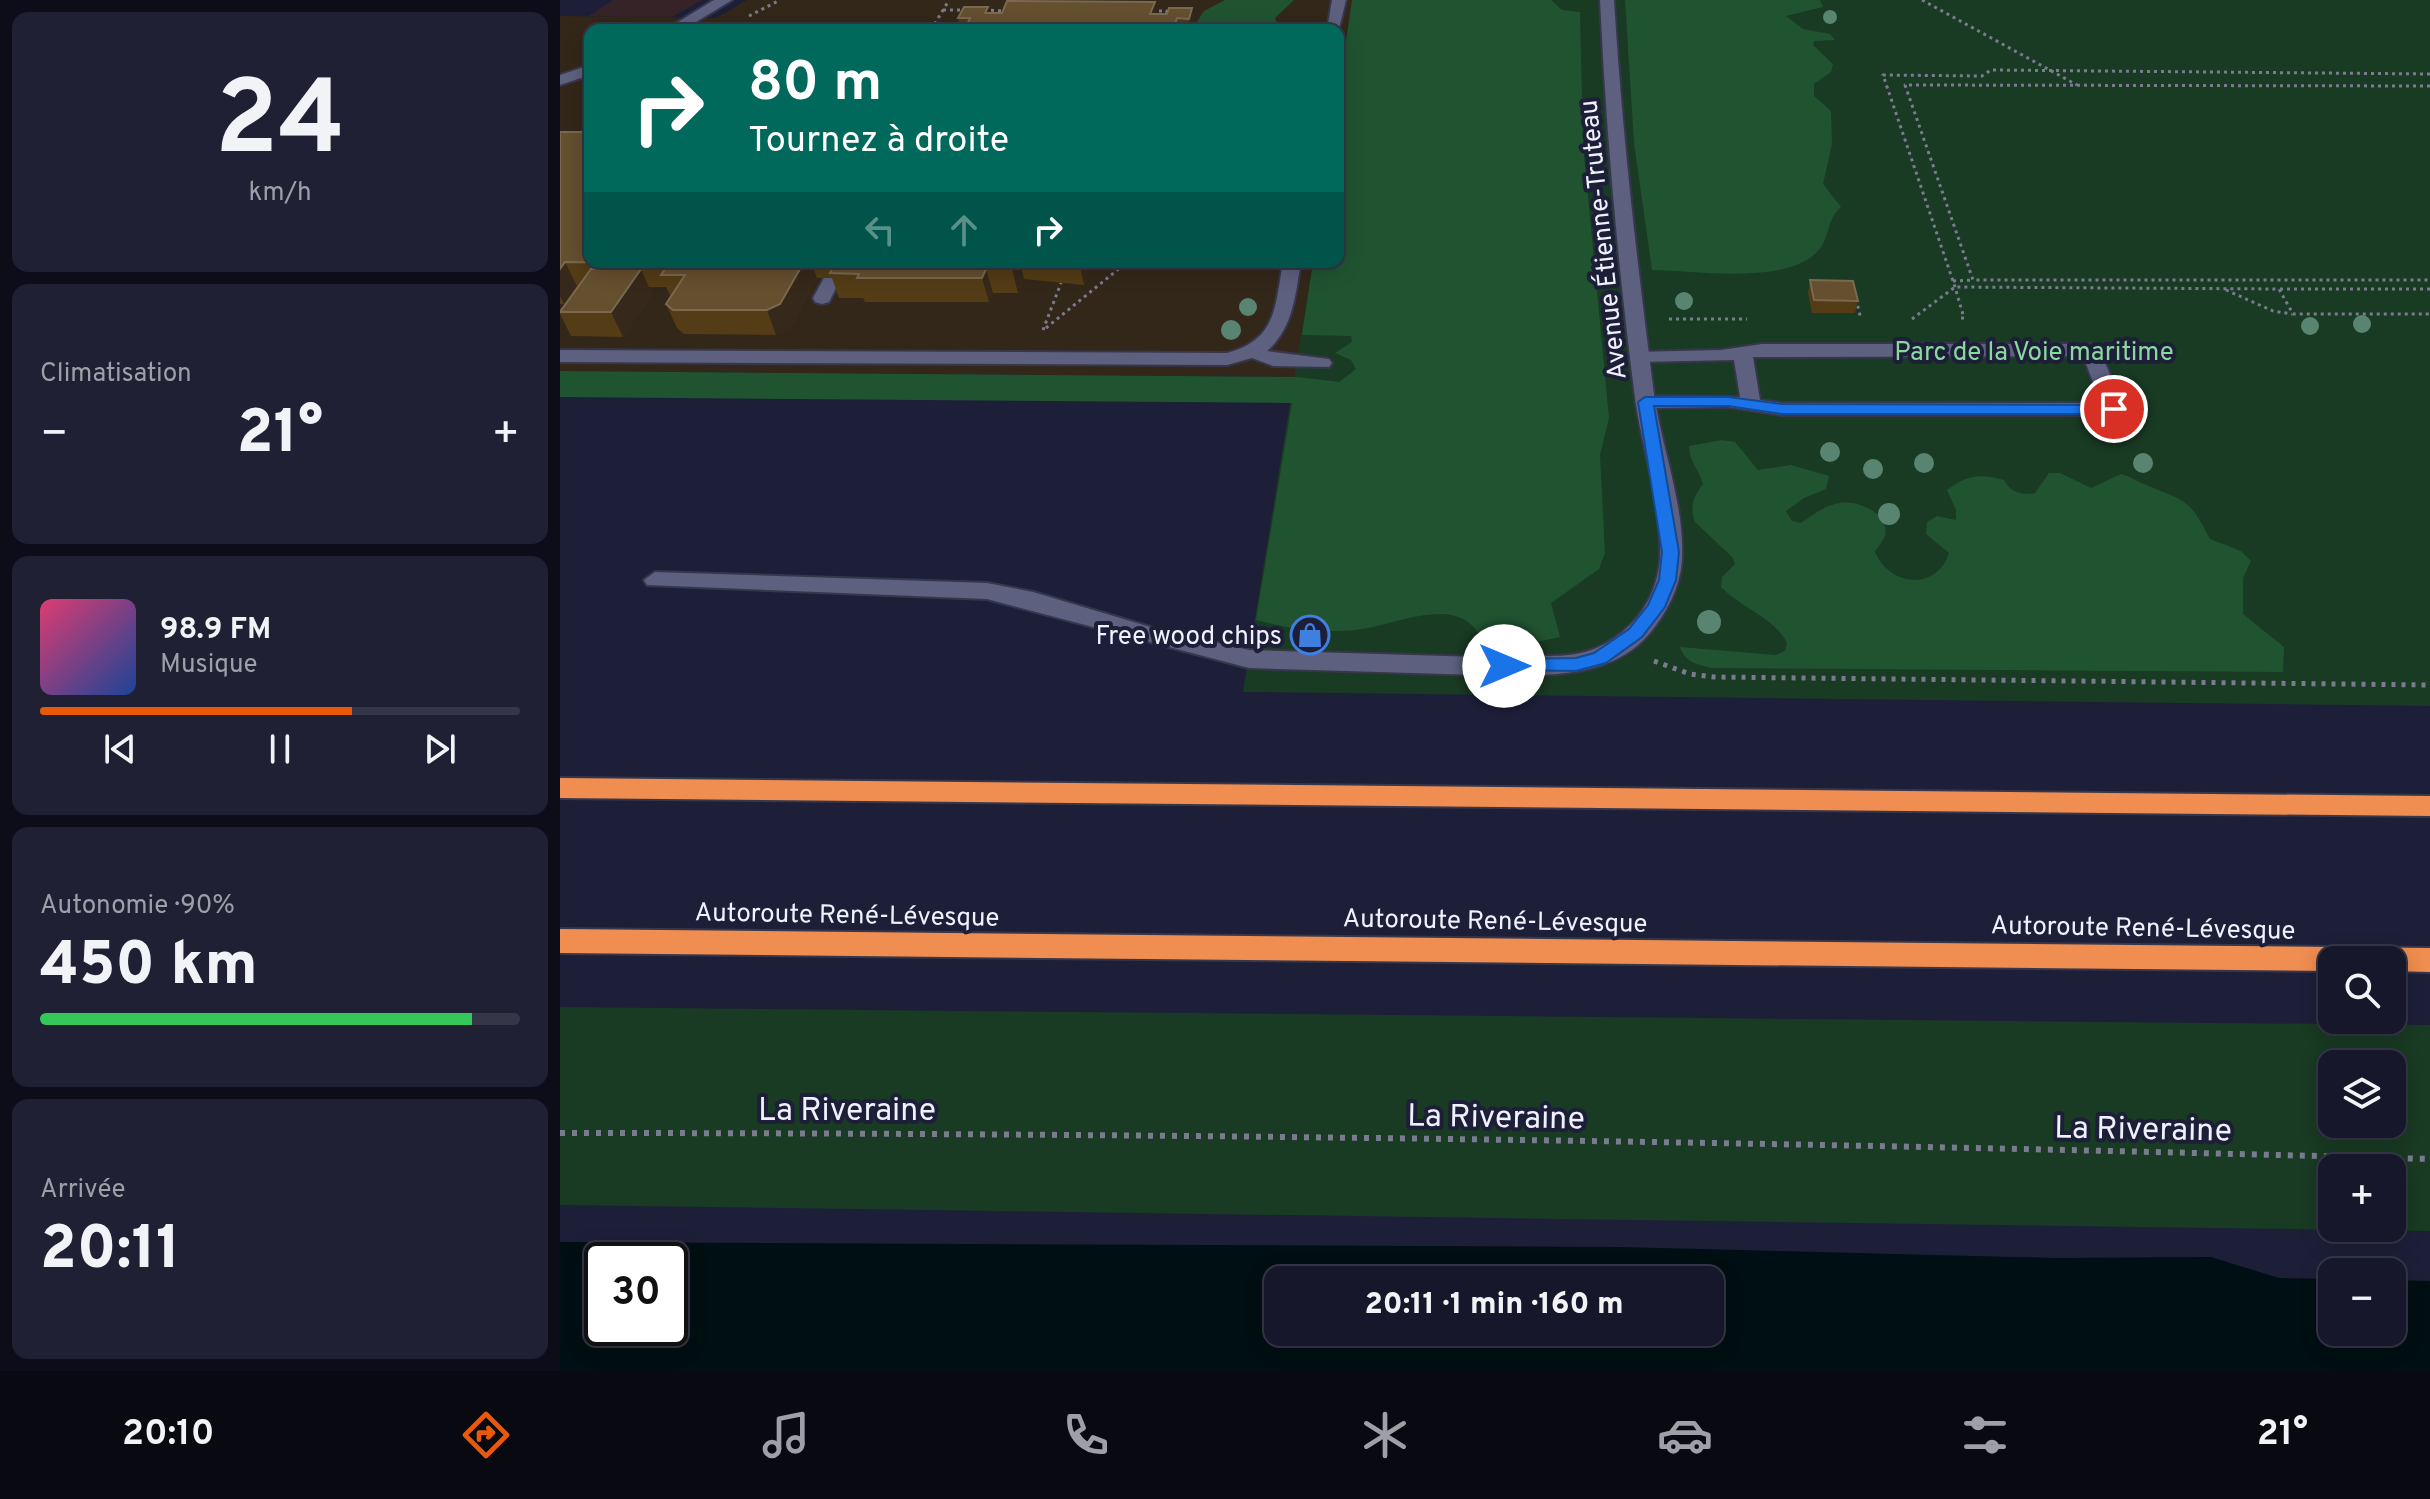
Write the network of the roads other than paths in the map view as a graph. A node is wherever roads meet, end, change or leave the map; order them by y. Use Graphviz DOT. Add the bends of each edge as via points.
graph roads {
  1 [pos="725,0"];
  2 [pos="1339,0"];
  3 [pos="1607,0"];
  4 [pos="683,24"];
  5 [pos="1335,24"];
  6 [pos="584,63"];
  7 [pos="560,69"];
  8 [pos="584,72"];
  9 [pos="560,80"];
  10 [pos="1291,268"];
  11 [pos="832,278"];
  12 [pos="822,298"];
  13 [pos="1253,352"];
  14 [pos="1743,353"];
  15 [pos="560,356"];
  16 [pos="1640,356"];
  17 [pos="1322,363"];
  18 [pos="1645,402"];
  19 [pos="1751,404"];
  20 [pos="655,580"];
  21 [pos="560,788"];
  22 [pos="2430,806"];
  23 [pos="560,941"];
  24 [pos="2430,960"];
  1 -- 4 [label="street"];
  2 -- 5 [label="street"];
  3 -- 16 [label="street, Avenue Étienne-Truteau" via="1614,139"];
  6 -- 7 [label="street"];
  8 -- 9 [label="street"];
  10 -- 13 [label="street" via="1278,332"];
  11 -- 12 [label="street"];
  13 -- 15 [label="street" via="1216,359"];
  13 -- 17 [label="street" via="1273,360"];
  14 -- 16 [label="street"];
  14 -- 19 [label="street"];
  14 -- 19 [label="street" via="2090,350 2114,409 1782,409"];
  16 -- 18 [label="street, Avenue Étienne-Truteau"];
  18 -- 19 [label="street"];
  18 -- 20 [label="street, Avenue Étienne-Truteau" via="1671,552 1667,580 1656,607 1635,633 1600,659 1576,664 1249,659 987,591"];
  21 -- 22 [label="highway"];
  23 -- 24 [label="highway, Autoroute René-Lévesque"];
}
